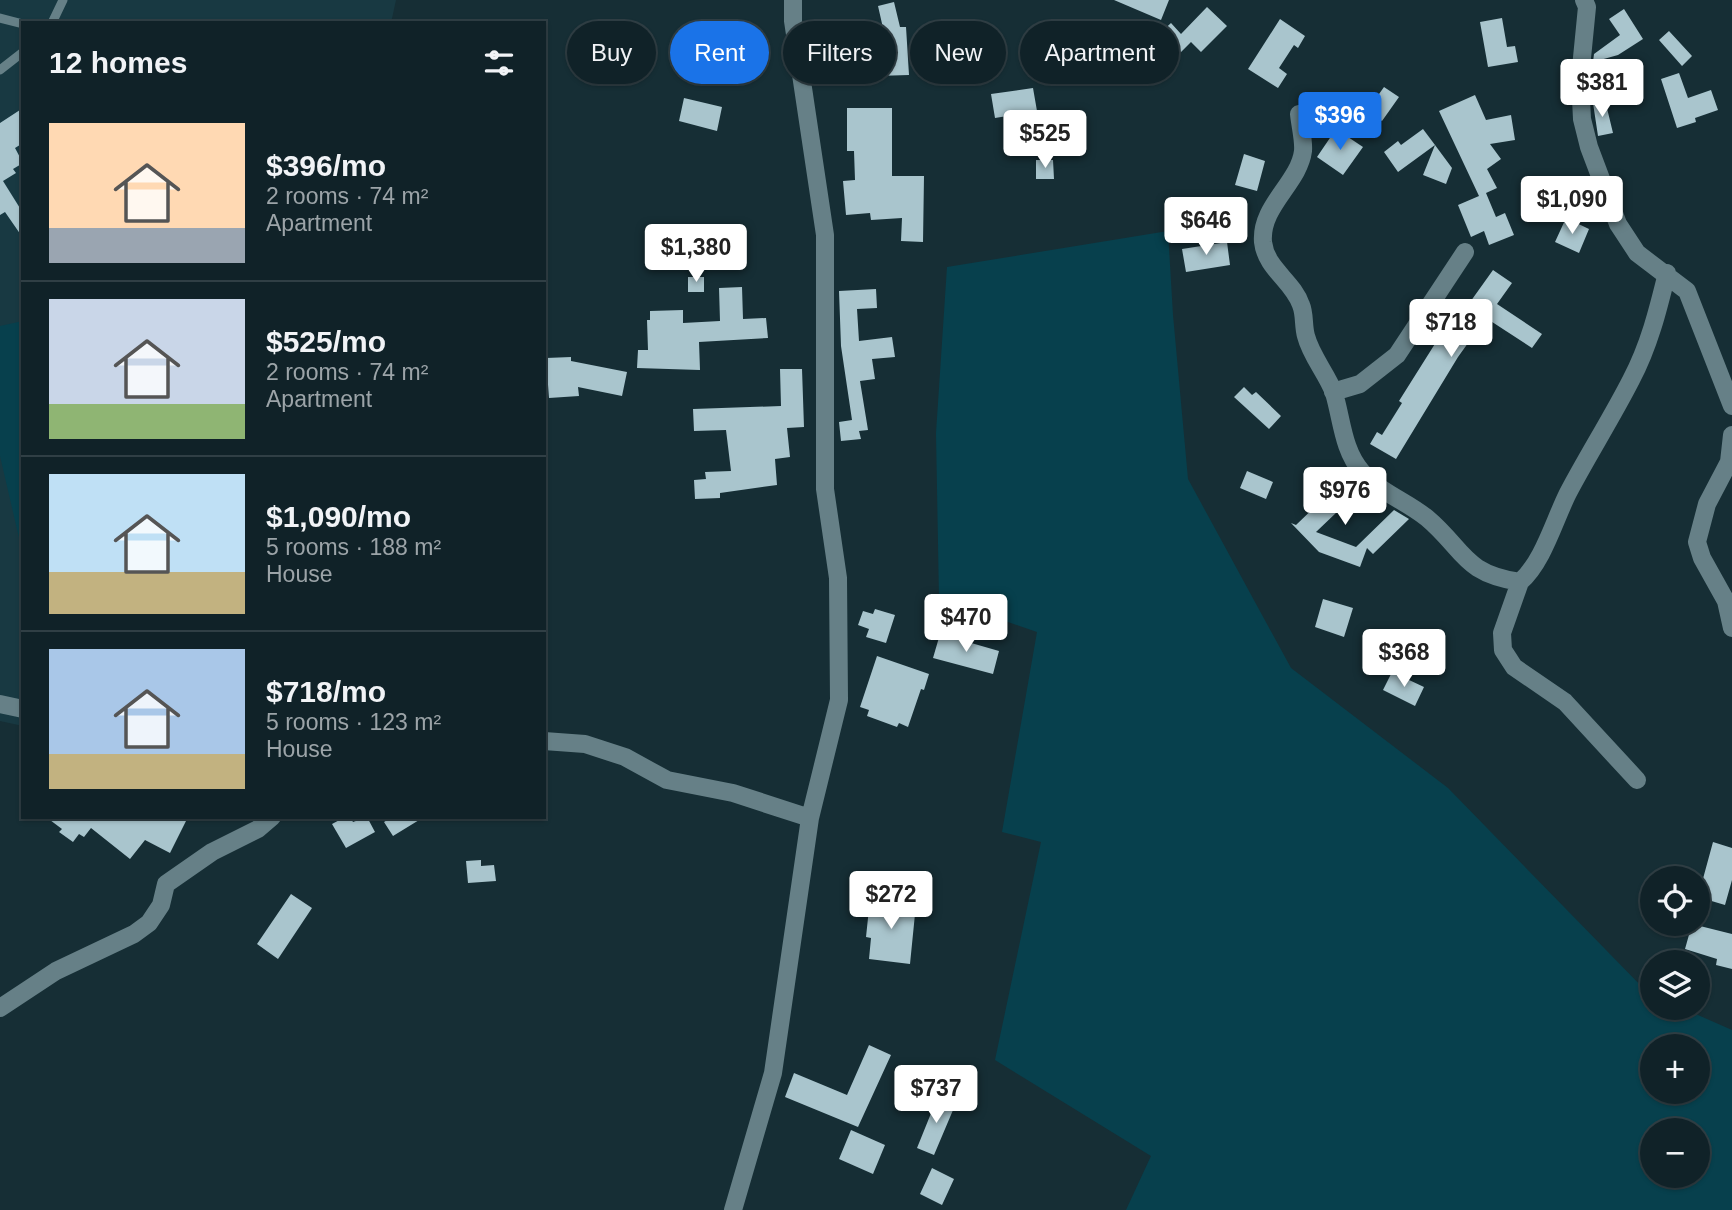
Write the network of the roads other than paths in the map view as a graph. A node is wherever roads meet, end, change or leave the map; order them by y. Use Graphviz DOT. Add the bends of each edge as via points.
graph roads {
  1 [pos="64,0"];
  2 [pos="793,0"];
  3 [pos="1584,0"];
  4 [pos="0,18"];
  5 [pos="53,21"];
  6 [pos="21,23"];
  7 [pos="21,54"];
  8 [pos="0,70"];
  9 [pos="1299,114"];
  10 [pos="1465,252"];
  11 [pos="1667,273"];
  12 [pos="1333,392"];
  13 [pos="1732,406"];
  14 [pos="1732,435"];
  15 [pos="1520,582"];
  16 [pos="1732,628"];
  17 [pos="0,704"];
  18 [pos="21,709"];
  19 [pos="546,741"];
  20 [pos="1637,780"];
  21 [pos="810,818"];
  22 [pos="270,819"];
  23 [pos="0,1008"];
  24 [pos="733,1210"];
  1 -- 5 [label="lane"];
  2 -- 21 [label="street" via="825,235 825,489 838,578 839,701"];
  3 -- 11 [label="street" via="1580,78 1589,146 1618,224 1637,253"];
  4 -- 6 [label="lane"];
  7 -- 8 [label="lane"];
  9 -- 12 [label="street" via="1303,152 1266,218 1263,242 1273,268 1301,304 1306,339"];
  10 -- 12 [label="street" via="1397,355 1360,384"];
  11 -- 13 [label="street" via="1687,291"];
  11 -- 15 [label="street" via="1653,329 1632,379 1591,449 1539,560"];
  12 -- 15 [label="street" via="1351,456 1378,489 1427,518 1479,570"];
  14 -- 16 [label="street" via="1729,462 1707,504 1697,542 1726,601"];
  15 -- 20 [label="street" via="1503,633 1503,650 1514,667 1565,702"];
  17 -- 18 [label="street"];
  19 -- 21 [label="street" via="585,744 625,757 667,780 733,793"];
  21 -- 24 [label="street" via="773,1073"];
  22 -- 23 [label="street" via="166,884 161,905 134,934 57,971"];
}
